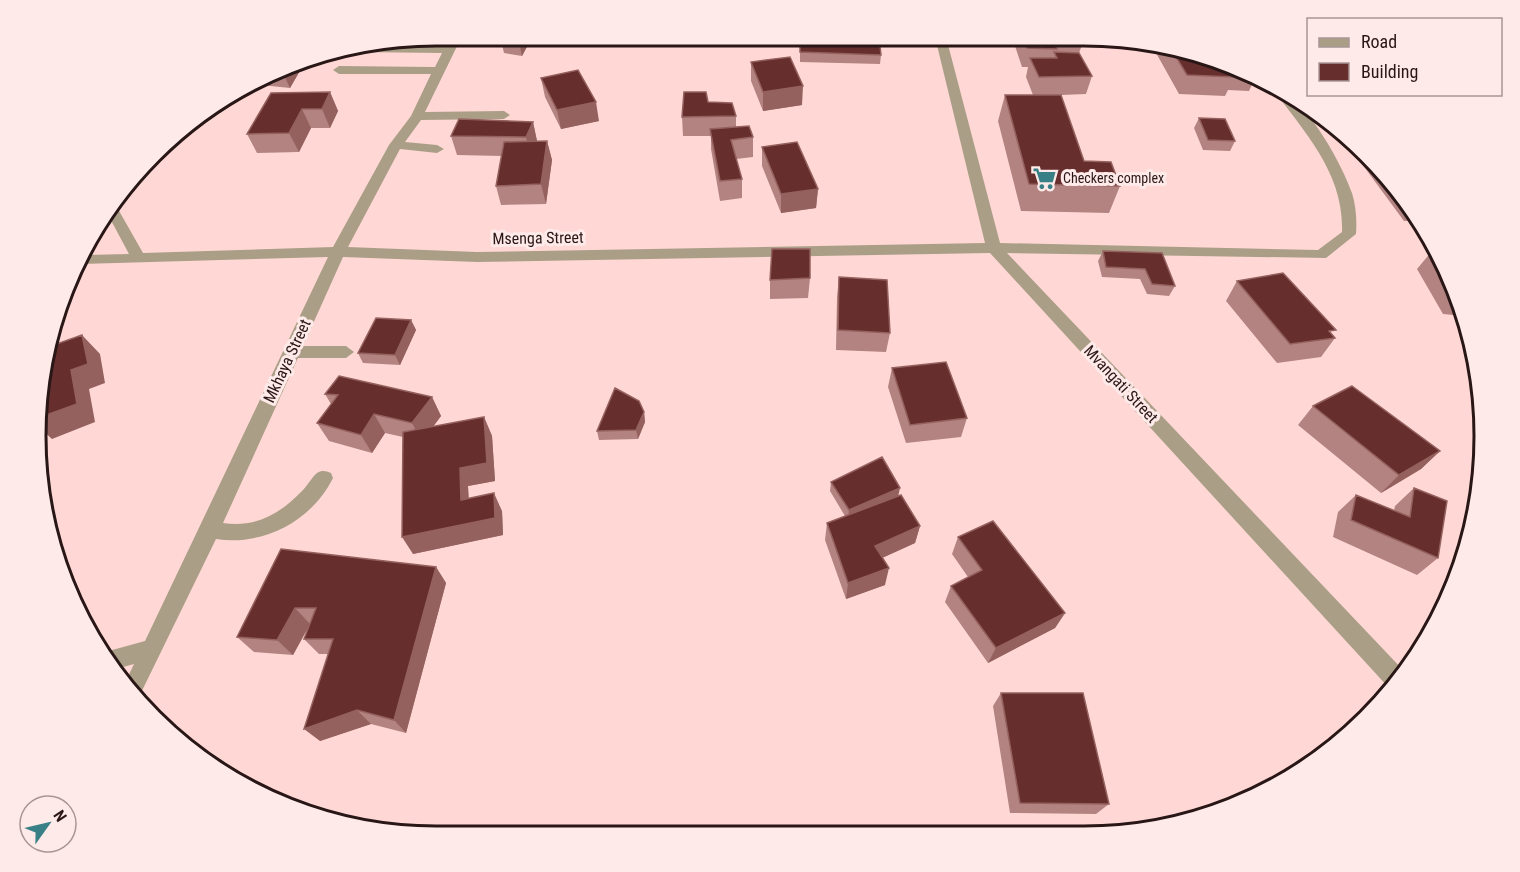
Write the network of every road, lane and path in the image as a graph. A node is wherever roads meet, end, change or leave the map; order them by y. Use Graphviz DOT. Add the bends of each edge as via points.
graph roads {
  1 [pos="452,46"];
  2 [pos="943,46"];
  3 [pos="339,70"];
  4 [pos="440,71"];
  5 [pos="1295,109"];
  6 [pos="504,115"];
  7 [pos="417,116"];
  8 [pos="396,145"];
  9 [pos="437,148"];
  10 [pos="116,215"];
  11 [pos="994,248"];
  12 [pos="338,252"];
  13 [pos="89,260"];
  14 [pos="139,260"];
  15 [pos="290,352"];
  16 [pos="346,352"];
  17 [pos="324,478"];
  18 [pos="210,530"];
  19 [pos="152,649"];
  20 [pos="116,658"];
  21 [pos="1392,674"];
  22 [pos="135,684"];
  1 -- 4 [label="street, Mkhaya Street"];
  2 -- 11 [label="street, Mvangati Street"];
  3 -- 4 [label="street"];
  4 -- 7 [label="street, Mkhaya Street"];
  5 -- 11 [label="street, Msenga Street" via="1331,161 1351,218 1349,234 1321,255"];
  6 -- 7 [label="street"];
  7 -- 8 [label="street, Mkhaya Street"];
  8 -- 9 [label="street"];
  8 -- 12 [label="street, Mkhaya Street"];
  10 -- 14 [label="street"];
  11 -- 12 [label="street, Msenga Street" via="477,257"];
  11 -- 21 [label="street, Mvangati Street"];
  12 -- 14 [label="street, Msenga Street"];
  12 -- 15 [label="street, Mkhaya Street"];
  13 -- 14 [label="street, Msenga Street"];
  15 -- 16 [label="street"];
  15 -- 18 [label="street, Mkhaya Street"];
  17 -- 18 [label="street" via="306,502 276,523 243,533"];
  18 -- 19 [label="street, Mkhaya Street"];
  19 -- 20 [label="street"];
  19 -- 22 [label="street, Mkhaya Street"];
}
